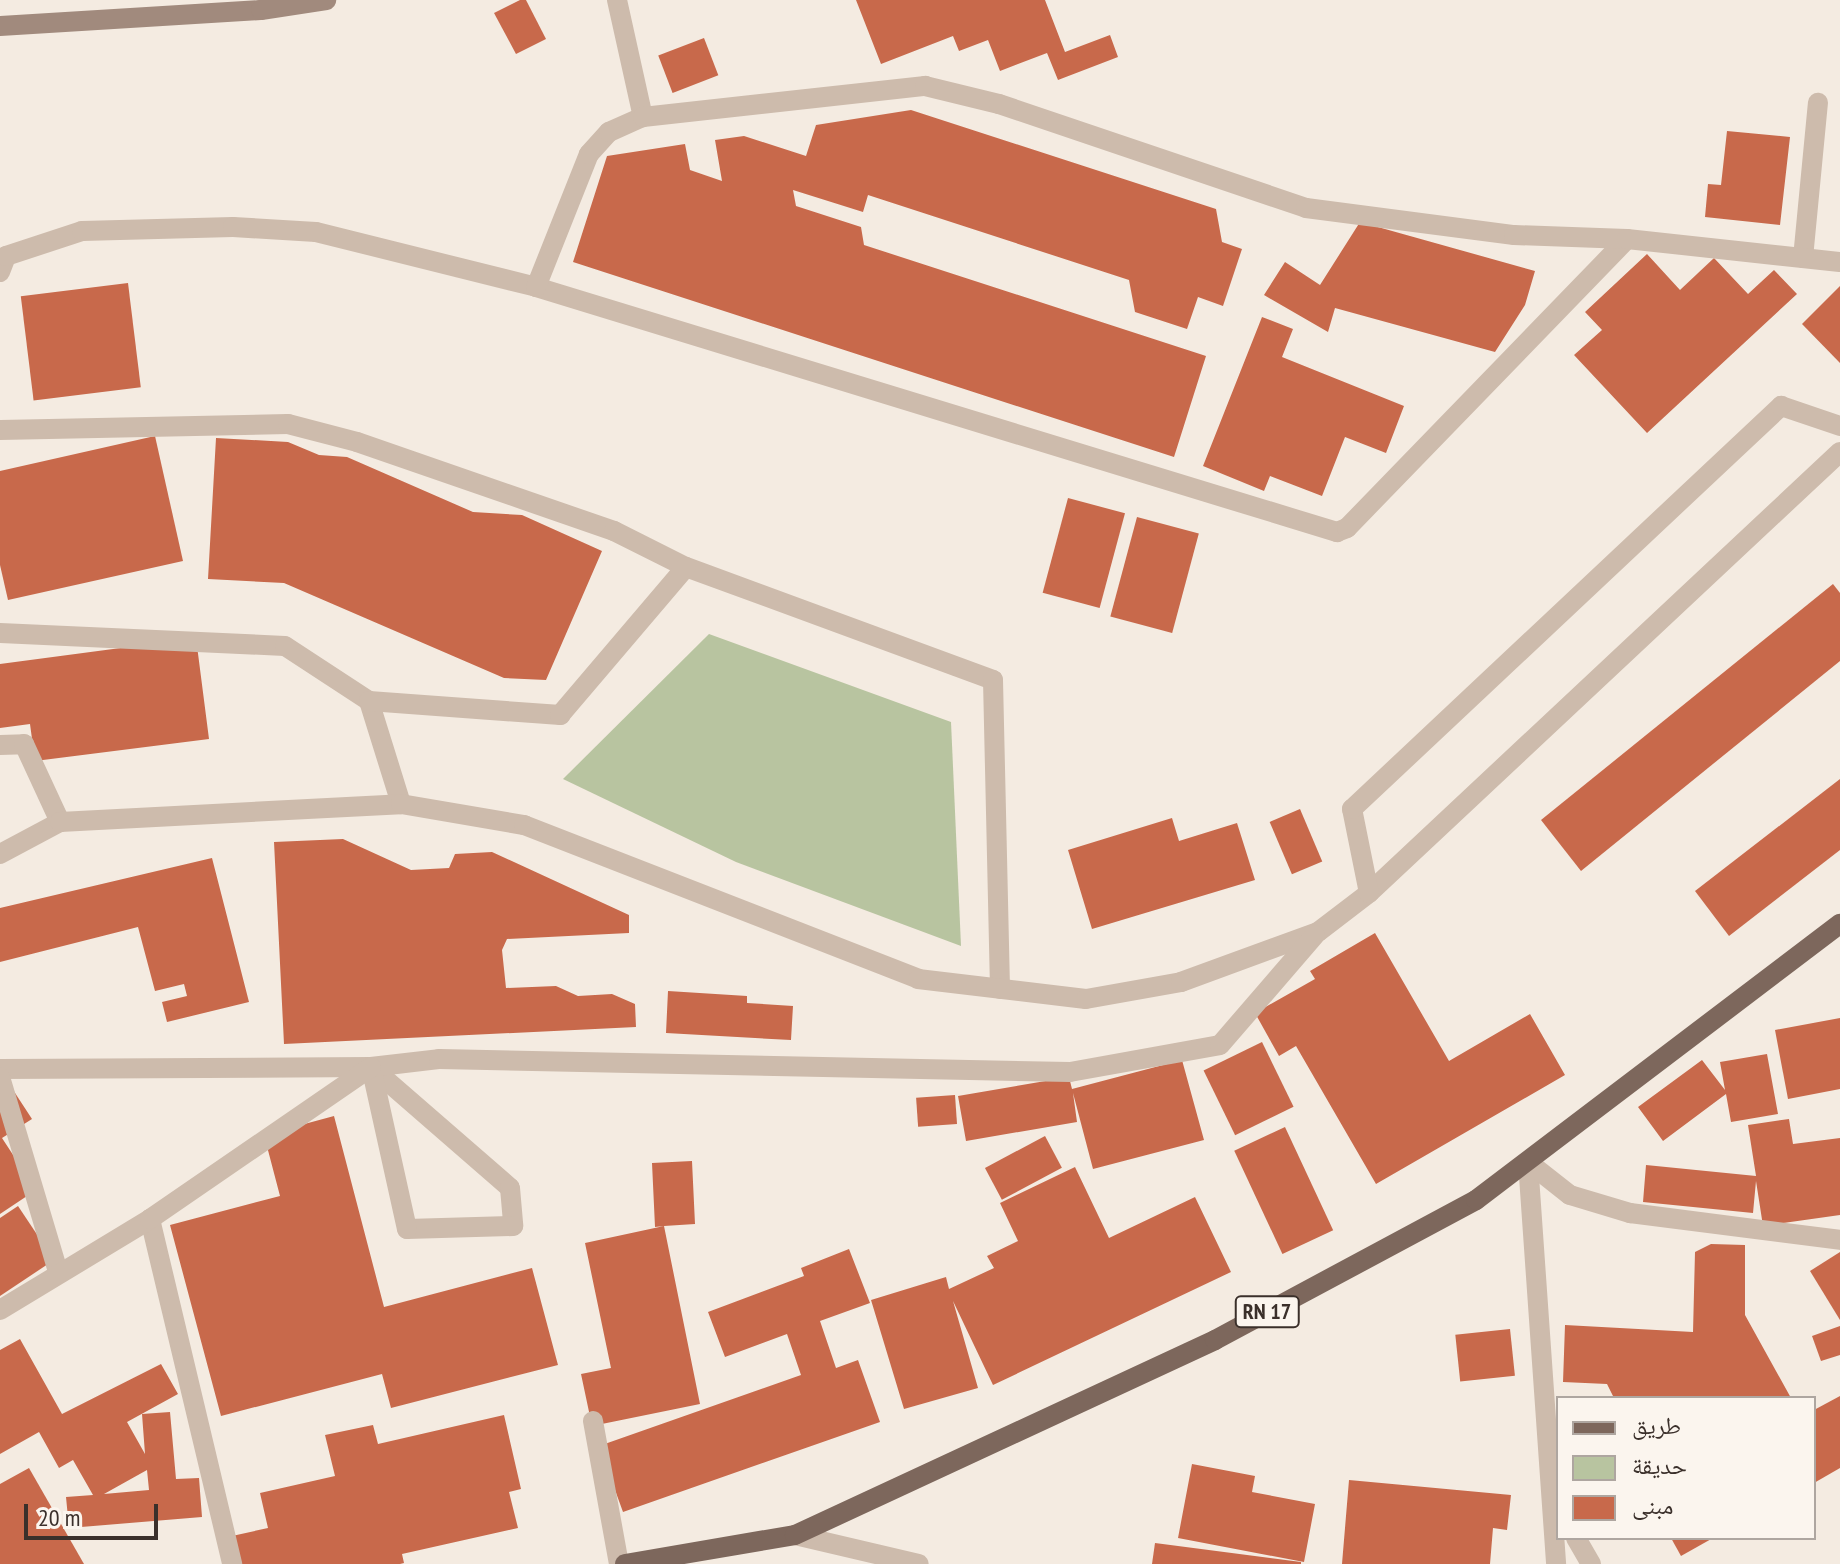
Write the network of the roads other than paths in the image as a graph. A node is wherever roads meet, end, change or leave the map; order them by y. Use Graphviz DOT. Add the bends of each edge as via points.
graph roads {
  1 [pos="326,0"];
  2 [pos="617,0"];
  3 [pos="0,26"];
  4 [pos="1818,103"];
  5 [pos="643,117"];
  6 [pos="1627,239"];
  7 [pos="1803,258"];
  8 [pos="1840,262"];
  9 [pos="0,272"];
  10 [pos="536,287"];
  11 [pos="1840,426"];
  12 [pos="0,430"];
  13 [pos="1840,452"];
  14 [pos="686,567"];
  15 [pos="0,633"];
  16 [pos="369,701"];
  17 [pos="0,745"];
  18 [pos="401,804"];
  19 [pos="60,822"];
  20 [pos="0,854"];
  21 [pos="1369,893"];
  22 [pos="1840,924"];
  23 [pos="1318,932"];
  24 [pos="1000,989"];
  25 [pos="371,1067"];
  26 [pos="0,1069"];
  27 [pos="0,1077"];
  28 [pos="1528,1162"];
  29 [pos="150,1219"];
  30 [pos="1840,1240"];
  31 [pos="58,1271"];
  32 [pos="0,1310"];
  33 [pos="593,1421"];
  34 [pos="1555,1503"];
  35 [pos="795,1535"];
  36 [pos="1577,1540"];
  37 [pos="232,1564"];
  38 [pos="622,1564"];
  39 [pos="919,1564"];
  40 [pos="1556,1564"];
  41 [pos="1591,1564"];
  1 -- 3 [label="street" via="261,10"];
  2 -- 5 [label="street"];
  4 -- 7 [label="street"];
  5 -- 6 [label="street" via="925,86 999,104 1306,208 1514,235"];
  5 -- 10 [label="street" via="609,132 589,154"];
  6 -- 7 [label="street"];
  6 -- 10 [label="street" via="1347,528 1337,532"];
  7 -- 8 [label="street"];
  9 -- 10 [label="street" via="6,256 82,231 233,227 316,232"];
  11 -- 21 [label="street" via="1781,406 1352,809"];
  12 -- 14 [label="street" via="288,424 614,531"];
  13 -- 21 [label="street"];
  14 -- 16 [label="street" via="560,715"];
  14 -- 24 [label="street" via="993,680"];
  15 -- 16 [label="street" via="285,646"];
  16 -- 18 [label="street"];
  17 -- 19 [label="street" via="24,744"];
  18 -- 19 [label="street"];
  18 -- 24 [label="street" via="524,825 918,979"];
  19 -- 20 [label="street"];
  21 -- 23 [label="street"];
  22 -- 28 [label="main road, RN 17"];
  23 -- 24 [label="street" via="1154,987 1086,999"];
  23 -- 25 [label="street" via="1220,1045 1070,1072 439,1059"];
  25 -- 25 [label="street" via="407,1229 513,1226 510,1188"];
  25 -- 26 [label="street"];
  25 -- 29 [label="street"];
  27 -- 31 [label="street"];
  28 -- 30 [label="street" via="1570,1195 1630,1213"];
  28 -- 34 [label="street"];
  28 -- 35 [label="main road, RN 17" via="1476,1200 1215,1340"];
  29 -- 31 [label="street"];
  29 -- 37 [label="street"];
  31 -- 32 [label="street"];
  33 -- 38 [label="street"];
  34 -- 40 [label="street"];
  35 -- 38 [label="main road, RN 17"];
  35 -- 39 [label="street"];
  36 -- 41 [label="street"];
}
